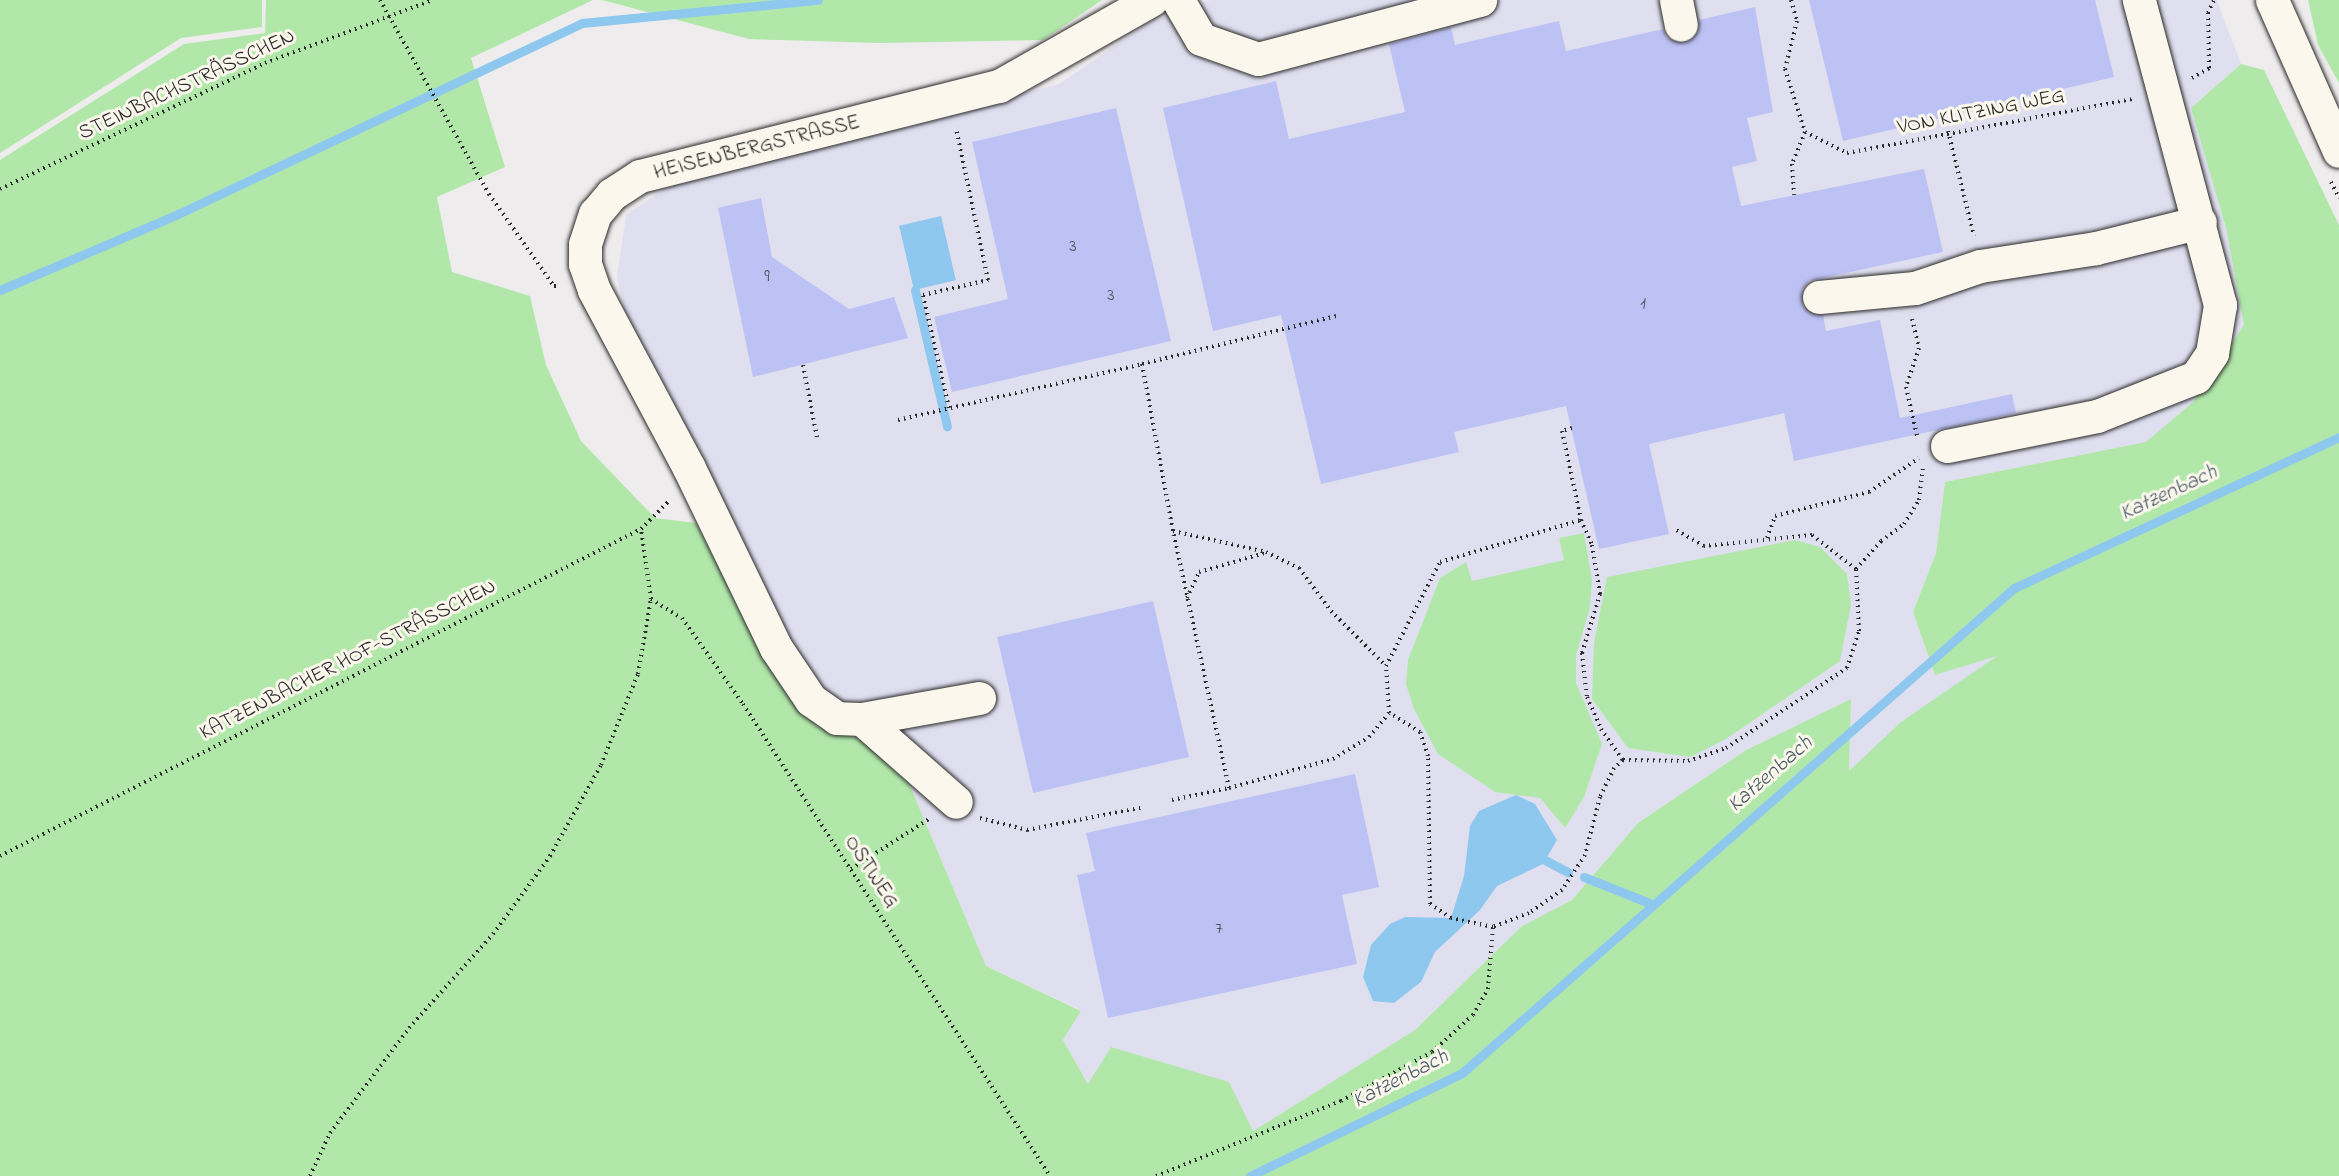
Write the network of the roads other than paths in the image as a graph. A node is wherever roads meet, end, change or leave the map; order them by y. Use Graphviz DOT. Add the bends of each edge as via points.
graph roads {
  1 [pos="1151,0"];
  2 [pos="1178,0"];
  3 [pos="1480,0"];
  4 [pos="2139,0"];
  5 [pos="2272,0"];
  6 [pos="2339,151"];
  7 [pos="2200,222"];
  8 [pos="1819,297"];
  9 [pos="1934,450"];
  10 [pos="979,698"];
  11 [pos="862,719"];
  12 [pos="956,802"];
  1 -- 11 [label="street, HEISENBERGSTRASSE" via="1039,68 999,86 640,176 612,194 596,214 585,244 585,264 594,290 688,468 776,648 811,700 837,718"];
  2 -- 3 [label="street" via="1201,39 1258,58"];
  4 -- 7 [label="street"];
  5 -- 6 [label="street"];
  7 -- 8 [label="street" via="2096,248 1980,266 1915,288"];
  7 -- 9 [label="street" via="2220,305 2212,353 2196,377 2097,416"];
  10 -- 11 [label="street, HEISENBERGSTRASSE"];
  11 -- 12 [label="street"];
}
